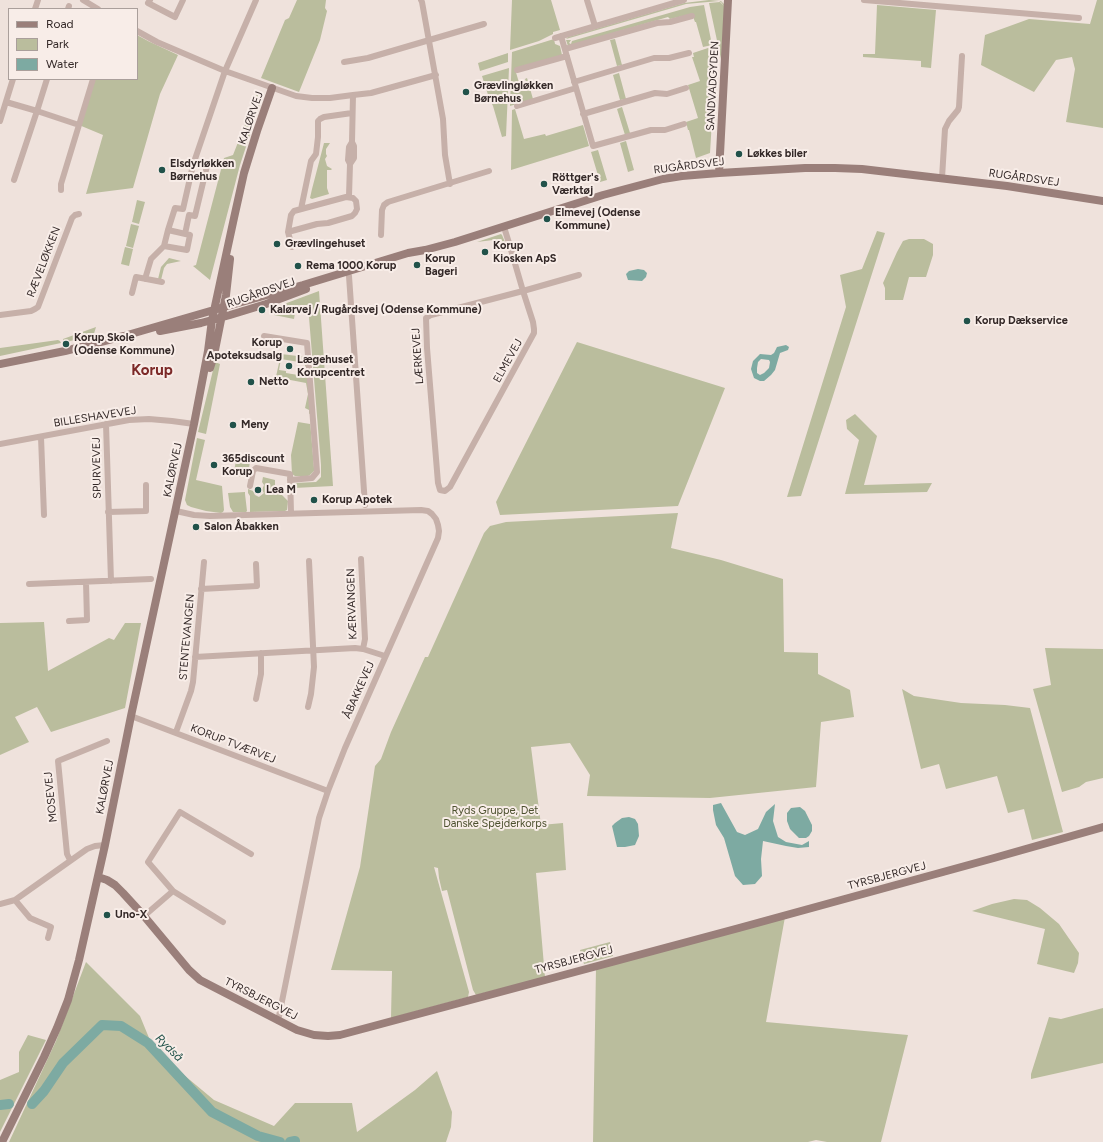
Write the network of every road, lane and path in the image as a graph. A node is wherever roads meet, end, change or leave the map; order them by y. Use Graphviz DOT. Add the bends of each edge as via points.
graph roads {
  1 [pos="83,0"];
  2 [pos="150,0"];
  3 [pos="183,0"];
  4 [pos="256,0"];
  5 [pos="587,0"];
  6 [pos="684,0"];
  7 [pos="728,0"];
  8 [pos="864,0"];
  9 [pos="423,1"];
  10 [pos="96,5"];
  11 [pos="692,16"];
  12 [pos="1079,18"];
  13 [pos="484,24"];
  14 [pos="595,26"];
  15 [pos="138,31"];
  16 [pos="429,40"];
  17 [pos="566,53"];
  18 [pos="689,53"];
  19 [pos="962,56"];
  20 [pos="344,62"];
  21 [pos="517,70"];
  22 [pos="224,71"];
  23 [pos="436,75"];
  24 [pos="13,80"];
  25 [pos="47,80"];
  26 [pos="94,80"];
  27 [pos="575,85"];
  28 [pos="272,88"];
  29 [pos="686,88"];
  30 [pos="354,95"];
  31 [pos="6,102"];
  32 [pos="516,106"];
  33 [pos="37,111"];
  34 [pos="352,114"];
  35 [pos="583,114"];
  36 [pos="0,121"];
  37 [pos="684,124"];
  38 [pos="79,125"];
  39 [pos="207,166"];
  40 [pos="489,171"];
  41 [pos="719,173"];
  42 [pos="191,174"];
  43 [pos="204,178"];
  44 [pos="942,178"];
  45 [pos="14,180"];
  46 [pos="450,184"];
  47 [pos="61,190"];
  48 [pos="349,196"];
  49 [pos="1103,201"];
  50 [pos="300,209"];
  51 [pos="79,214"];
  52 [pos="233,225"];
  53 [pos="504,227"];
  54 [pos="168,230"];
  55 [pos="288,232"];
  56 [pos="185,234"];
  57 [pos="381,235"];
  58 [pos="164,246"];
  59 [pos="292,247"];
  60 [pos="348,274"];
  61 [pos="579,275"];
  62 [pos="145,278"];
  63 [pos="162,282"];
  64 [pos="292,288"];
  65 [pos="524,291"];
  66 [pos="227,292"];
  67 [pos="132,293"];
  68 [pos="266,295"];
  69 [pos="218,313"];
  70 [pos="0,315"];
  71 [pos="124,336"];
  72 [pos="264,336"];
  73 [pos="0,364"];
  74 [pos="106,424"];
  75 [pos="194,424"];
  76 [pos="41,437"];
  77 [pos="0,444"];
  78 [pos="290,480"];
  79 [pos="146,485"];
  80 [pos="250,486"];
  81 [pos="442,491"];
  82 [pos="357,498"];
  83 [pos="365,498"];
  84 [pos="365,505"];
  85 [pos="176,511"];
  86 [pos="108,512"];
  87 [pos="291,513"];
  88 [pos="44,515"];
  89 [pos="361,559"];
  90 [pos="309,561"];
  91 [pos="204,562"];
  92 [pos="256,564"];
  93 [pos="111,580"];
  94 [pos="152,580"];
  95 [pos="86,582"];
  96 [pos="29,584"];
  97 [pos="201,589"];
  98 [pos="69,621"];
  99 [pos="363,649"];
  100 [pos="313,650"];
  101 [pos="261,653"];
  102 [pos="385,656"];
  103 [pos="195,657"];
  104 [pos="256,700"];
  105 [pos="308,707"];
  106 [pos="131,716"];
  107 [pos="176,732"];
  108 [pos="107,741"];
  109 [pos="328,791"];
  110 [pos="1103,827"];
  111 [pos="105,845"];
  112 [pos="251,854"];
  113 [pos="70,860"];
  114 [pos="98,877"];
  115 [pos="173,891"];
  116 [pos="15,900"];
  117 [pos="0,904"];
  118 [pos="144,916"];
  119 [pos="223,922"];
  120 [pos="48,938"];
  121 [pos="278,1021"];
  122 [pos="2,1142"];
  1 -- 10 [label="street"];
  2 -- 3 [label="street" via="148,3 175,17"];
  4 -- 22 [label="street"];
  5 -- 14 [label="street"];
  6 -- 14 [label="street"];
  7 -- 41 [label="street, SANDVADGYDEN"];
  8 -- 12 [label="street"];
  9 -- 16 [label="street"];
  11 -- 17 [label="street" via="656,23"];
  13 -- 16 [label="street"];
  14 -- 17 [label="street" via="558,37"];
  15 -- 22 [label="street" via="157,42"];
  16 -- 20 [label="street" via="368,58"];
  16 -- 23 [label="street"];
  17 -- 21 [label="street"];
  17 -- 27 [label="street"];
  18 -- 27 [label="street" via="669,58 654,58"];
  19 -- 44 [label="street" via="959,107 945,129"];
  22 -- 28 [label="street"];
  22 -- 42 [label="street"];
  23 -- 30 [label="street"];
  23 -- 46 [label="street"];
  24 -- 31 [label="street"];
  25 -- 33 [label="street"];
  26 -- 38 [label="street"];
  27 -- 32 [label="street"];
  27 -- 35 [label="street"];
  28 -- 30 [label="street" via="312,98"];
  28 -- 52 [label="street, KALØRVEJ" via="244,173"];
  29 -- 35 [label="street" via="667,94 655,93"];
  30 -- 34 [label="street"];
  31 -- 33 [label="street"];
  31 -- 36 [label="street"];
  33 -- 38 [label="street"];
  33 -- 45 [label="street"];
  34 -- 48 [label="street" via="352,142 348,160"];
  34 -- 50 [label="street" via="324,117 318,121 316,154 311,161"];
  35 -- 37 [label="street" via="594,147 651,130 666,130"];
  38 -- 47 [label="street"];
  39 -- 43 [label="street"];
  40 -- 46 [label="street"];
  41 -- 44 [label="street, RUGÅRDSVEJ" via="846,168"];
  41 -- 53 [label="street, RUGÅRDSVEJ" via="645,183"];
  42 -- 43 [label="street"];
  42 -- 54 [label="street" via="183,209 175,208"];
  43 -- 56 [label="street" via="195,216 189,215"];
  44 -- 49 [label="street, RUGÅRDSVEJ"];
  46 -- 57 [label="street" via="385,204 382,210"];
  48 -- 50 [label="street"];
  48 -- 55 [label="street" via="357,204 352,216"];
  50 -- 55 [label="street" via="291,215"];
  51 -- 70 [label="street, RÆVELØKKEN" via="72,218 38,307 31,311"];
  52 -- 66 [label="street, KALØRVEJ"];
  52 -- 69 [label="street, KALØRVEJ"];
  53 -- 60 [label="street, RUGÅRDSVEJ" via="408,253"];
  53 -- 65 [label="street, ELMEVEJ"];
  54 -- 56 [label="street"];
  54 -- 58 [label="street"];
  55 -- 59 [label="street"];
  56 -- 58 [label="street" via="190,235 187,250"];
  58 -- 62 [label="street" via="151,259"];
  60 -- 64 [label="street, RUGÅRDSVEJ"];
  60 -- 69 [label="street, RUGÅRDSVEJ" via="266,304"];
  60 -- 83 [label="street"];
  61 -- 65 [label="street"];
  62 -- 63 [label="street"];
  62 -- 67 [label="street" via="136,277"];
  64 -- 68 [label="street, RUGÅRDSVEJ"];
  64 -- 69 [label="street" via="277,296"];
  65 -- 81 [label="street, ELMEVEJ" via="534,326 533,336 450,487"];
  65 -- 81 [label="street, LÆRKEVEJ" via="426,318 438,486"];
  66 -- 68 [label="street" via="228,297 232,299"];
  66 -- 69 [label="street, KALØRVEJ"];
  68 -- 69 [label="street, RUGÅRDSVEJ"];
  69 -- 71 [label="street, RUGÅRDSVEJ"];
  69 -- 71 [label="street, RUGÅRDSVEJ" via="151,333"];
  69 -- 75 [label="street, KALØRVEJ"];
  71 -- 73 [label="street, RUGÅRDSVEJ"];
  72 -- 78 [label="street" via="307,343 317,470 312,478"];
  74 -- 75 [label="street, BILLESHAVEVEJ" via="149,419"];
  74 -- 76 [label="street, BILLESHAVEVEJ"];
  74 -- 86 [label="street, SPURVEVEJ"];
  75 -- 85 [label="street, KALØRVEJ"];
  76 -- 77 [label="street, BILLESHAVEVEJ"];
  76 -- 88 [label="street"];
  78 -- 80 [label="street" via="290,474 256,468 253,470"];
  78 -- 87 [label="street"];
  79 -- 86 [label="street, SPURVEVEJ" via="146,511"];
  82 -- 83 [label="street"];
  83 -- 84 [label="street"];
  85 -- 87 [label="street, ÅBAKKEVEJ" via="199,515"];
  85 -- 106 [label="street, KALØRVEJ"];
  86 -- 93 [label="street, SPURVEVEJ"];
  87 -- 102 [label="street, ÅBAKKEVEJ" via="424,510 436,519 438,538"];
  89 -- 99 [label="street, KÆRVANGEN" via="365,639"];
  90 -- 100 [label="street"];
  91 -- 97 [label="street, STENTEVANGEN"];
  92 -- 97 [label="street, STENTEVANGEN" via="257,586"];
  93 -- 94 [label="street"];
  93 -- 95 [label="street"];
  95 -- 96 [label="street"];
  95 -- 98 [label="street" via="87,620"];
  97 -- 103 [label="street, STENTEVANGEN"];
  99 -- 100 [label="street"];
  99 -- 102 [label="street"];
  100 -- 101 [label="street"];
  100 -- 105 [label="street" via="313,680"];
  101 -- 103 [label="street"];
  101 -- 104 [label="street" via="261,674"];
  102 -- 109 [label="street, ÅBAKKEVEJ"];
  103 -- 107 [label="street, STENTEVANGEN" via="191,691"];
  106 -- 107 [label="street, KORUP TVÆRVEJ"];
  106 -- 111 [label="street, KALØRVEJ"];
  107 -- 109 [label="street, KORUP TVÆRVEJ"];
  108 -- 113 [label="street, MOSEVEJ" via="58,761 67,854"];
  109 -- 121 [label="street, ÅBAKKEVEJ" via="320,818"];
  110 -- 121 [label="street, TYRSBJERGVEJ" via="340,1035 314,1035"];
  111 -- 113 [label="street" via="87,849"];
  111 -- 114 [label="street, KALØRVEJ"];
  112 -- 115 [label="street" via="180,812 148,862"];
  113 -- 116 [label="street"];
  114 -- 118 [label="street, TYRSBJERGVEJ" via="114,885"];
  114 -- 122 [label="street, KALØRVEJ" via="68,1000 44,1057"];
  115 -- 118 [label="street"];
  115 -- 119 [label="street"];
  116 -- 117 [label="street"];
  116 -- 120 [label="street" via="30,918 51,927"];
  118 -- 121 [label="street, TYRSBJERGVEJ" via="200,980"];
}
